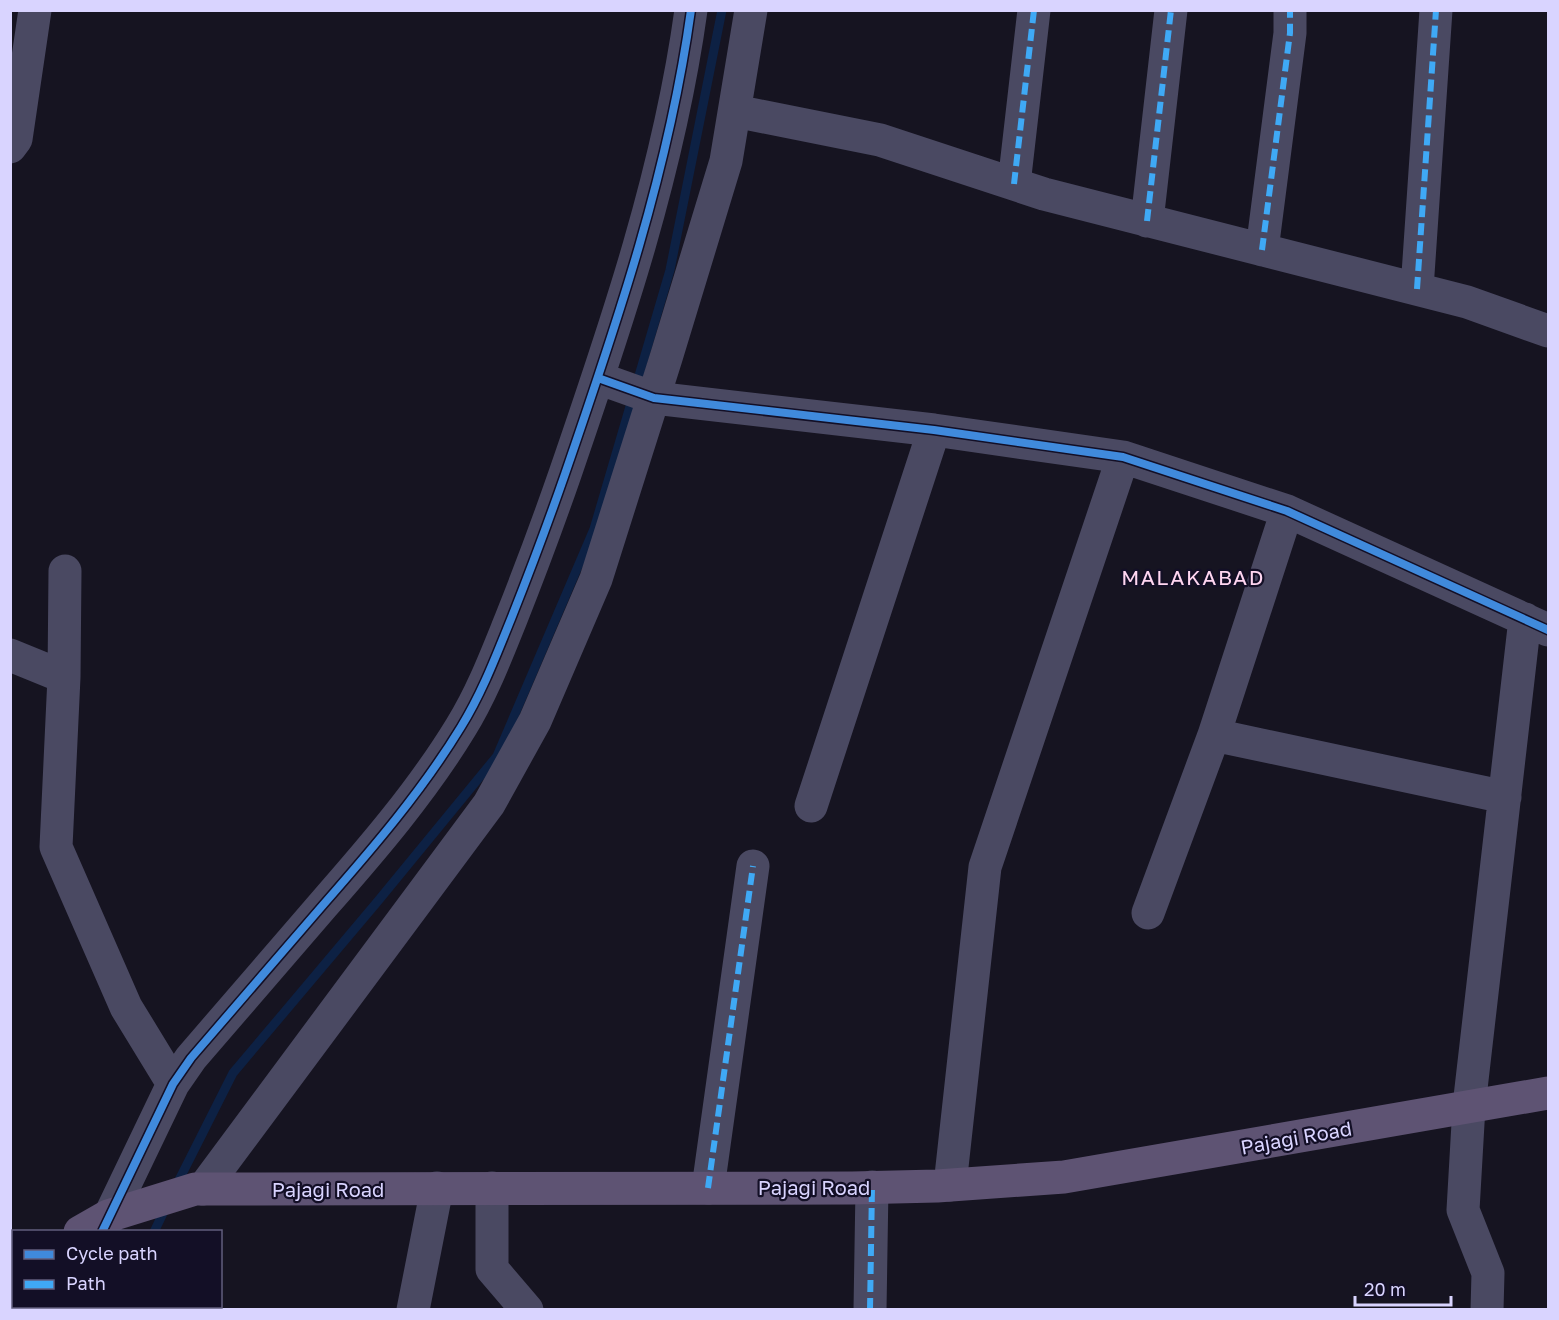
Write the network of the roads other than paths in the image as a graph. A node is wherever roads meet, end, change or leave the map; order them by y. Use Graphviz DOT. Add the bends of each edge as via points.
graph roads {
  1 [pos="35,10"];
  2 [pos="691,10"];
  3 [pos="751,10"];
  4 [pos="1034,10"];
  5 [pos="1171,10"];
  6 [pos="1290,10"];
  7 [pos="1436,10"];
  8 [pos="735,111"];
  9 [pos="10,147"];
  10 [pos="1014,184"];
  11 [pos="1147,220"];
  12 [pos="1262,250"];
  13 [pos="1417,289"];
  14 [pos="1548,331"];
  15 [pos="603,380"];
  16 [pos="648,396"];
  17 [pos="934,430"];
  18 [pos="1123,457"];
  19 [pos="1287,511"];
  20 [pos="65,570"];
  21 [pos="1536,625"];
  22 [pos="10,655"];
  23 [pos="64,677"];
  24 [pos="1214,735"];
  25 [pos="1505,797"];
  26 [pos="811,806"];
  27 [pos="753,866"];
  28 [pos="1148,914"];
  29 [pos="173,1084"];
  30 [pos="1548,1093"];
  31 [pos="1469,1106"];
  32 [pos="950,1185"];
  33 [pos="872,1187"];
  34 [pos="437,1188"];
  35 [pos="492,1188"];
  36 [pos="708,1188"];
  37 [pos="199,1189"];
  38 [pos="96,1226"];
  39 [pos="413,1310"];
  40 [pos="527,1310"];
  41 [pos="870,1310"];
  42 [pos="1487,1310"];
  1 -- 9 [label="street" via="16,139"];
  2 -- 15 [label="street" via="670,130"];
  3 -- 8 [label="street"];
  4 -- 10 [label="street"];
  5 -- 11 [label="street"];
  6 -- 12 [label="street"];
  7 -- 13 [label="street"];
  8 -- 10 [label="street" via="880,140"];
  8 -- 16 [label="street" via="726,161"];
  10 -- 11 [label="street"];
  11 -- 12 [label="street"];
  12 -- 13 [label="street"];
  13 -- 14 [label="street"];
  15 -- 16 [label="street"];
  15 -- 29 [label="street" via="485,681 462,725 413,799"];
  16 -- 17 [label="street"];
  16 -- 37 [label="street" via="596,579 521,749 489,804"];
  17 -- 18 [label="street"];
  17 -- 26 [label="street"];
  18 -- 19 [label="street"];
  18 -- 32 [label="street" via="985,867"];
  19 -- 21 [label="street"];
  19 -- 24 [label="street"];
  20 -- 23 [label="street"];
  21 -- 25 [label="street"];
  22 -- 23 [label="street"];
  23 -- 29 [label="street" via="56,847 126,1007"];
  24 -- 25 [label="street"];
  24 -- 28 [label="street"];
  25 -- 31 [label="street"];
  27 -- 36 [label="street"];
  29 -- 38 [label="street"];
  30 -- 31 [label="main road, Pajagi Road"];
  31 -- 32 [label="main road, Pajagi Road" via="1064,1177"];
  31 -- 42 [label="street" via="1463,1210 1488,1273"];
  32 -- 33 [label="main road, Pajagi Road"];
  33 -- 36 [label="main road, Pajagi Road"];
  33 -- 41 [label="street"];
  34 -- 35 [label="main road, Pajagi Road"];
  34 -- 37 [label="main road, Pajagi Road"];
  34 -- 39 [label="street"];
  35 -- 36 [label="main road, Pajagi Road"];
  35 -- 40 [label="street" via="492,1269"];
  37 -- 38 [label="main road, Pajagi Road"];
}
